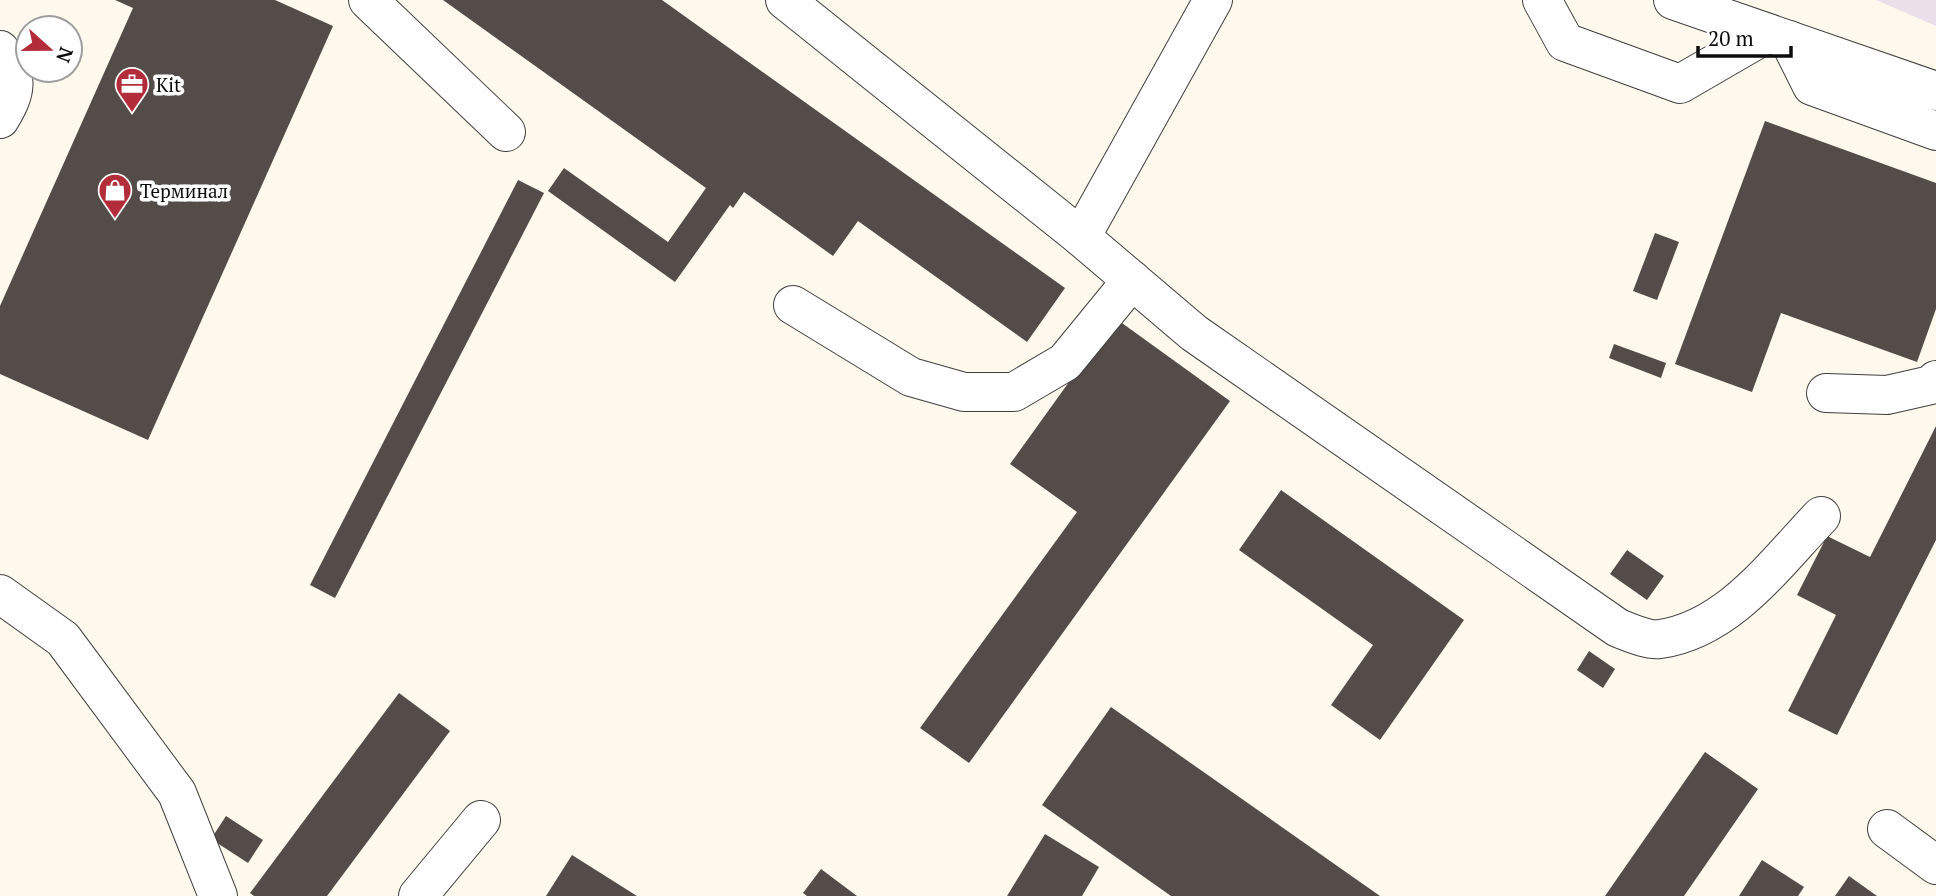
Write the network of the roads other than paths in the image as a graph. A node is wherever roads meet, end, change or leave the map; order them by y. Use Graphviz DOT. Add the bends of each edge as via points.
graph roads {
  1 [pos="368,0"];
  2 [pos="785,0"];
  3 [pos="1213,0"];
  4 [pos="1542,0"];
  5 [pos="1673,0"];
  6 [pos="1779,36"];
  7 [pos="0,50"];
  8 [pos="1936,90"];
  9 [pos="0,119"];
  10 [pos="1936,131"];
  11 [pos="506,132"];
  12 [pos="1081,237"];
  13 [pos="1132,280"];
  14 [pos="793,304"];
  15 [pos="1936,380"];
  16 [pos="1826,393"];
  17 [pos="1821,516"];
  18 [pos="0,594"];
  19 [pos="481,820"];
  20 [pos="1887,829"];
  21 [pos="1936,866"];
  22 [pos="218,896"];
  23 [pos="418,896"];
  1 -- 11 [label="street"];
  2 -- 12 [label="street"];
  3 -- 12 [label="street"];
  4 -- 6 [label="street" via="1565,42 1679,84"];
  5 -- 6 [label="street"];
  6 -- 8 [label="street"];
  6 -- 10 [label="street" via="1812,86"];
  7 -- 9 [label="street" via="13,71 13,98"];
  12 -- 13 [label="street"];
  13 -- 14 [label="street" via="1065,362 1014,392 964,392 911,377"];
  13 -- 17 [label="street" via="1194,333 1618,628 1657,640 1705,625 1744,596"];
  15 -- 16 [label="street" via="1887,395"];
  18 -- 22 [label="street" via="63,639 177,793"];
  19 -- 23 [label="street"];
  20 -- 21 [label="street"];
}
